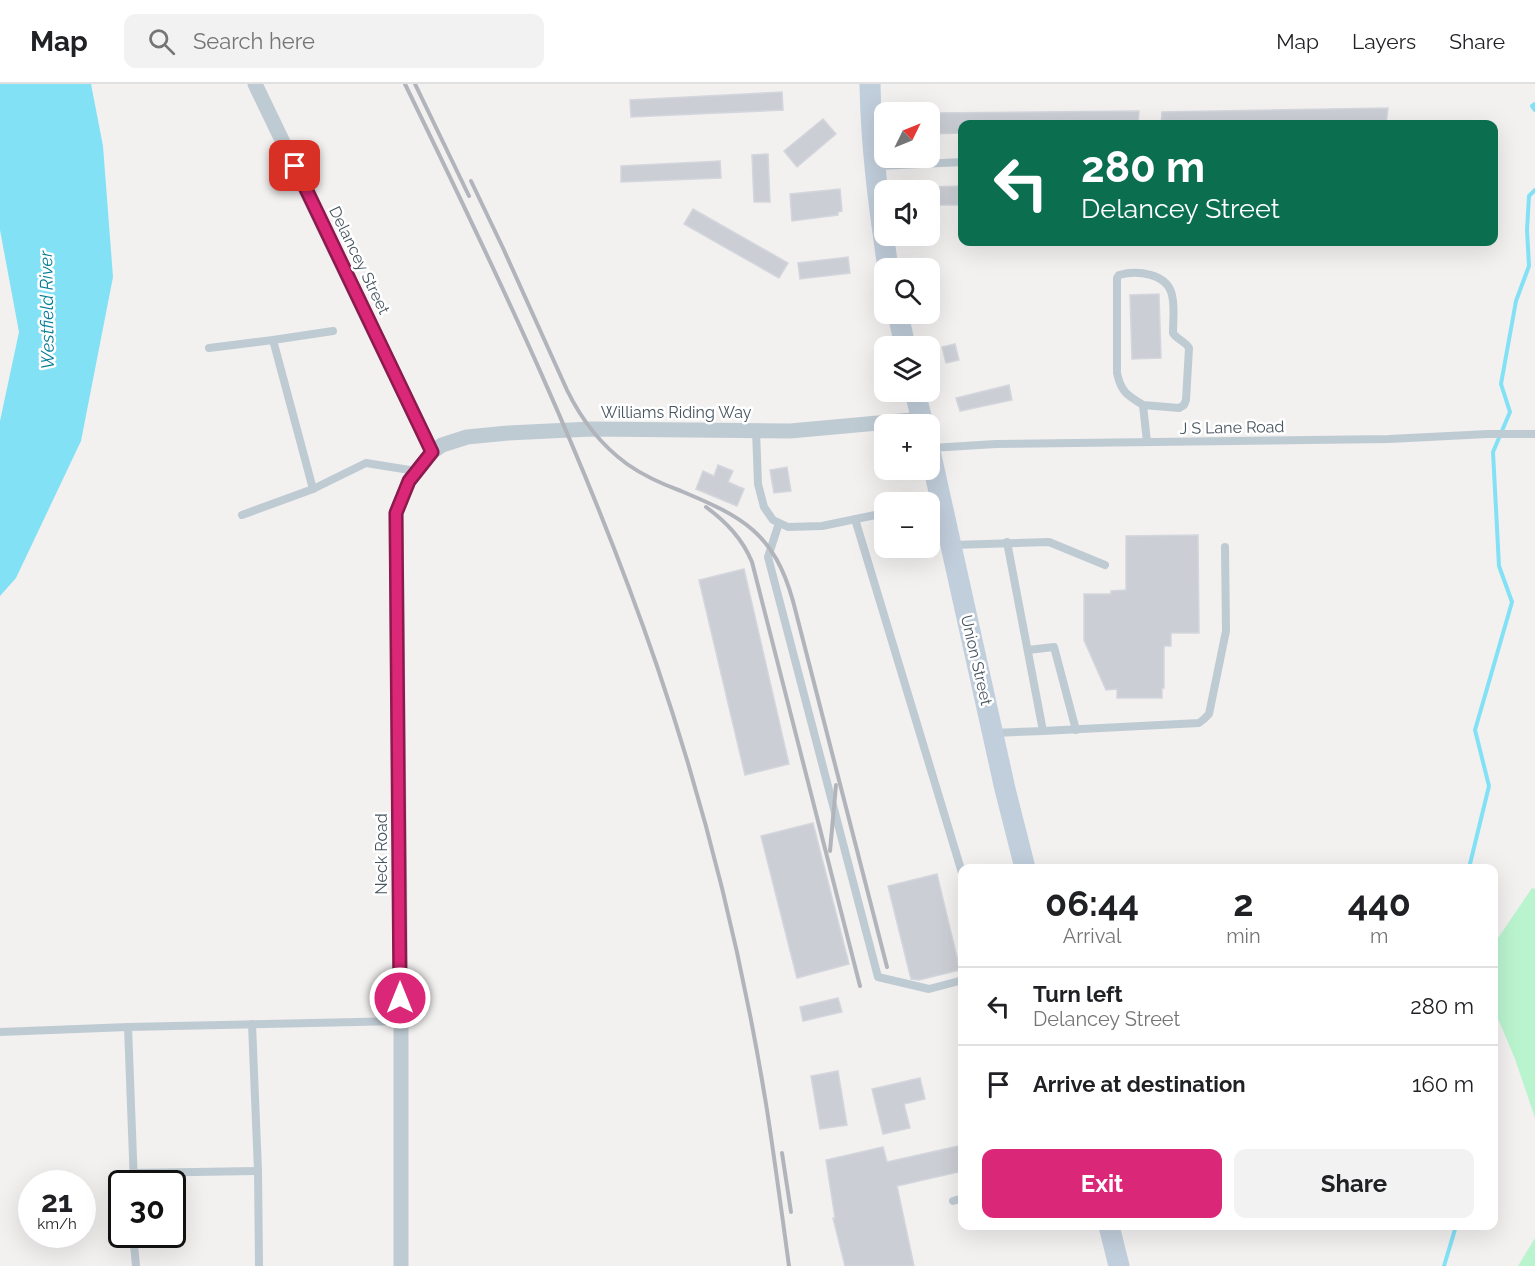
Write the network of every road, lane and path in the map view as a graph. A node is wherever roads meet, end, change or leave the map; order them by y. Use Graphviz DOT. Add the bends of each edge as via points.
graph roads {
  1 [pos="255,84"];
  2 [pos="870,84"];
  3 [pos="874,148"];
  4 [pos="958,162"];
  5 [pos="940,163"];
  6 [pos="876,168"];
  7 [pos="887,258"];
  8 [pos="333,331"];
  9 [pos="273,340"];
  10 [pos="209,348"];
  11 [pos="1143,405"];
  12 [pos="874,425"];
  13 [pos="756,430"];
  14 [pos="1535,434"];
  15 [pos="1147,442"];
  16 [pos="940,448"];
  17 [pos="432,452"];
  18 [pos="416,471"];
  19 [pos="313,489"];
  20 [pos="242,515"];
  21 [pos="874,515"];
  22 [pos="940,517"];
  23 [pos="855,519"];
  24 [pos="779,523"];
  25 [pos="1007,542"];
  26 [pos="950,545"];
  27 [pos="1226,548"];
  28 [pos="1105,565"];
  29 [pos="1028,650"];
  30 [pos="1076,730"];
  31 [pos="1043,731"];
  32 [pos="993,733"];
  33 [pos="959,864"];
  34 [pos="1024,864"];
  35 [pos="958,981"];
  36 [pos="401,1021"];
  37 [pos="252,1024"];
  38 [pos="128,1027"];
  39 [pos="0,1032"];
  40 [pos="134,1170"];
  41 [pos="258,1171"];
  42 [pos="186,1172"];
  43 [pos="958,1200"];
  44 [pos="953,1201"];
  45 [pos="1110,1230"];
  46 [pos="134,1248"];
  47 [pos="136,1266"];
  48 [pos="260,1266"];
  49 [pos="401,1266"];
  50 [pos="1119,1266"];
  1 -- 17 [label="street, Delancey Street"];
  2 -- 3 [label="main road"];
  4 -- 5 [label="lane"];
  6 -- 7 [label="main road"];
  8 -- 9 [label="lane"];
  9 -- 10 [label="lane"];
  9 -- 19 [label="lane"];
  11 -- 11 [label="lane" via="1124,393 1117,373 1117,278 1123,273 1151,275 1168,285 1173,300 1173,333 1189,348 1184,405"];
  11 -- 15 [label="lane"];
  12 -- 13 [label="street, Williams Riding Way"];
  13 -- 17 [label="street, Williams Riding Way" via="508,433 467,437"];
  13 -- 24 [label="lane" via="758,484 764,507"];
  14 -- 15 [label="lane, J S Lane Road"];
  15 -- 16 [label="lane, J S Lane Road"];
  17 -- 18 [label="street, Neck Road"];
  18 -- 19 [label="lane" via="366,464"];
  18 -- 36 [label="street, Neck Road" via="396,513"];
  19 -- 20 [label="lane"];
  21 -- 23 [label="lane"];
  22 -- 26 [label="main road, Union Street"];
  23 -- 24 [label="lane" via="822,526 788,527"];
  23 -- 33 [label="lane"];
  24 -- 35 [label="lane" via="768,557 878,977 929,989"];
  25 -- 26 [label="lane"];
  25 -- 28 [label="lane" via="1049,542"];
  25 -- 29 [label="lane"];
  26 -- 32 [label="main road, Union Street"];
  27 -- 30 [label="lane" via="1226,631 1209,714 1199,723"];
  29 -- 30 [label="lane" via="1054,647"];
  29 -- 31 [label="lane"];
  30 -- 31 [label="lane"];
  31 -- 32 [label="lane"];
  32 -- 34 [label="main road, Union Street"];
  36 -- 37 [label="lane"];
  36 -- 49 [label="street, Neck Road"];
  37 -- 38 [label="lane"];
  37 -- 41 [label="lane"];
  38 -- 39 [label="lane"];
  38 -- 40 [label="lane"];
  41 -- 42 [label="lane"];
  41 -- 48 [label="lane"];
  43 -- 44 [label="lane"];
  45 -- 50 [label="main road"];
  46 -- 47 [label="lane"];
}
